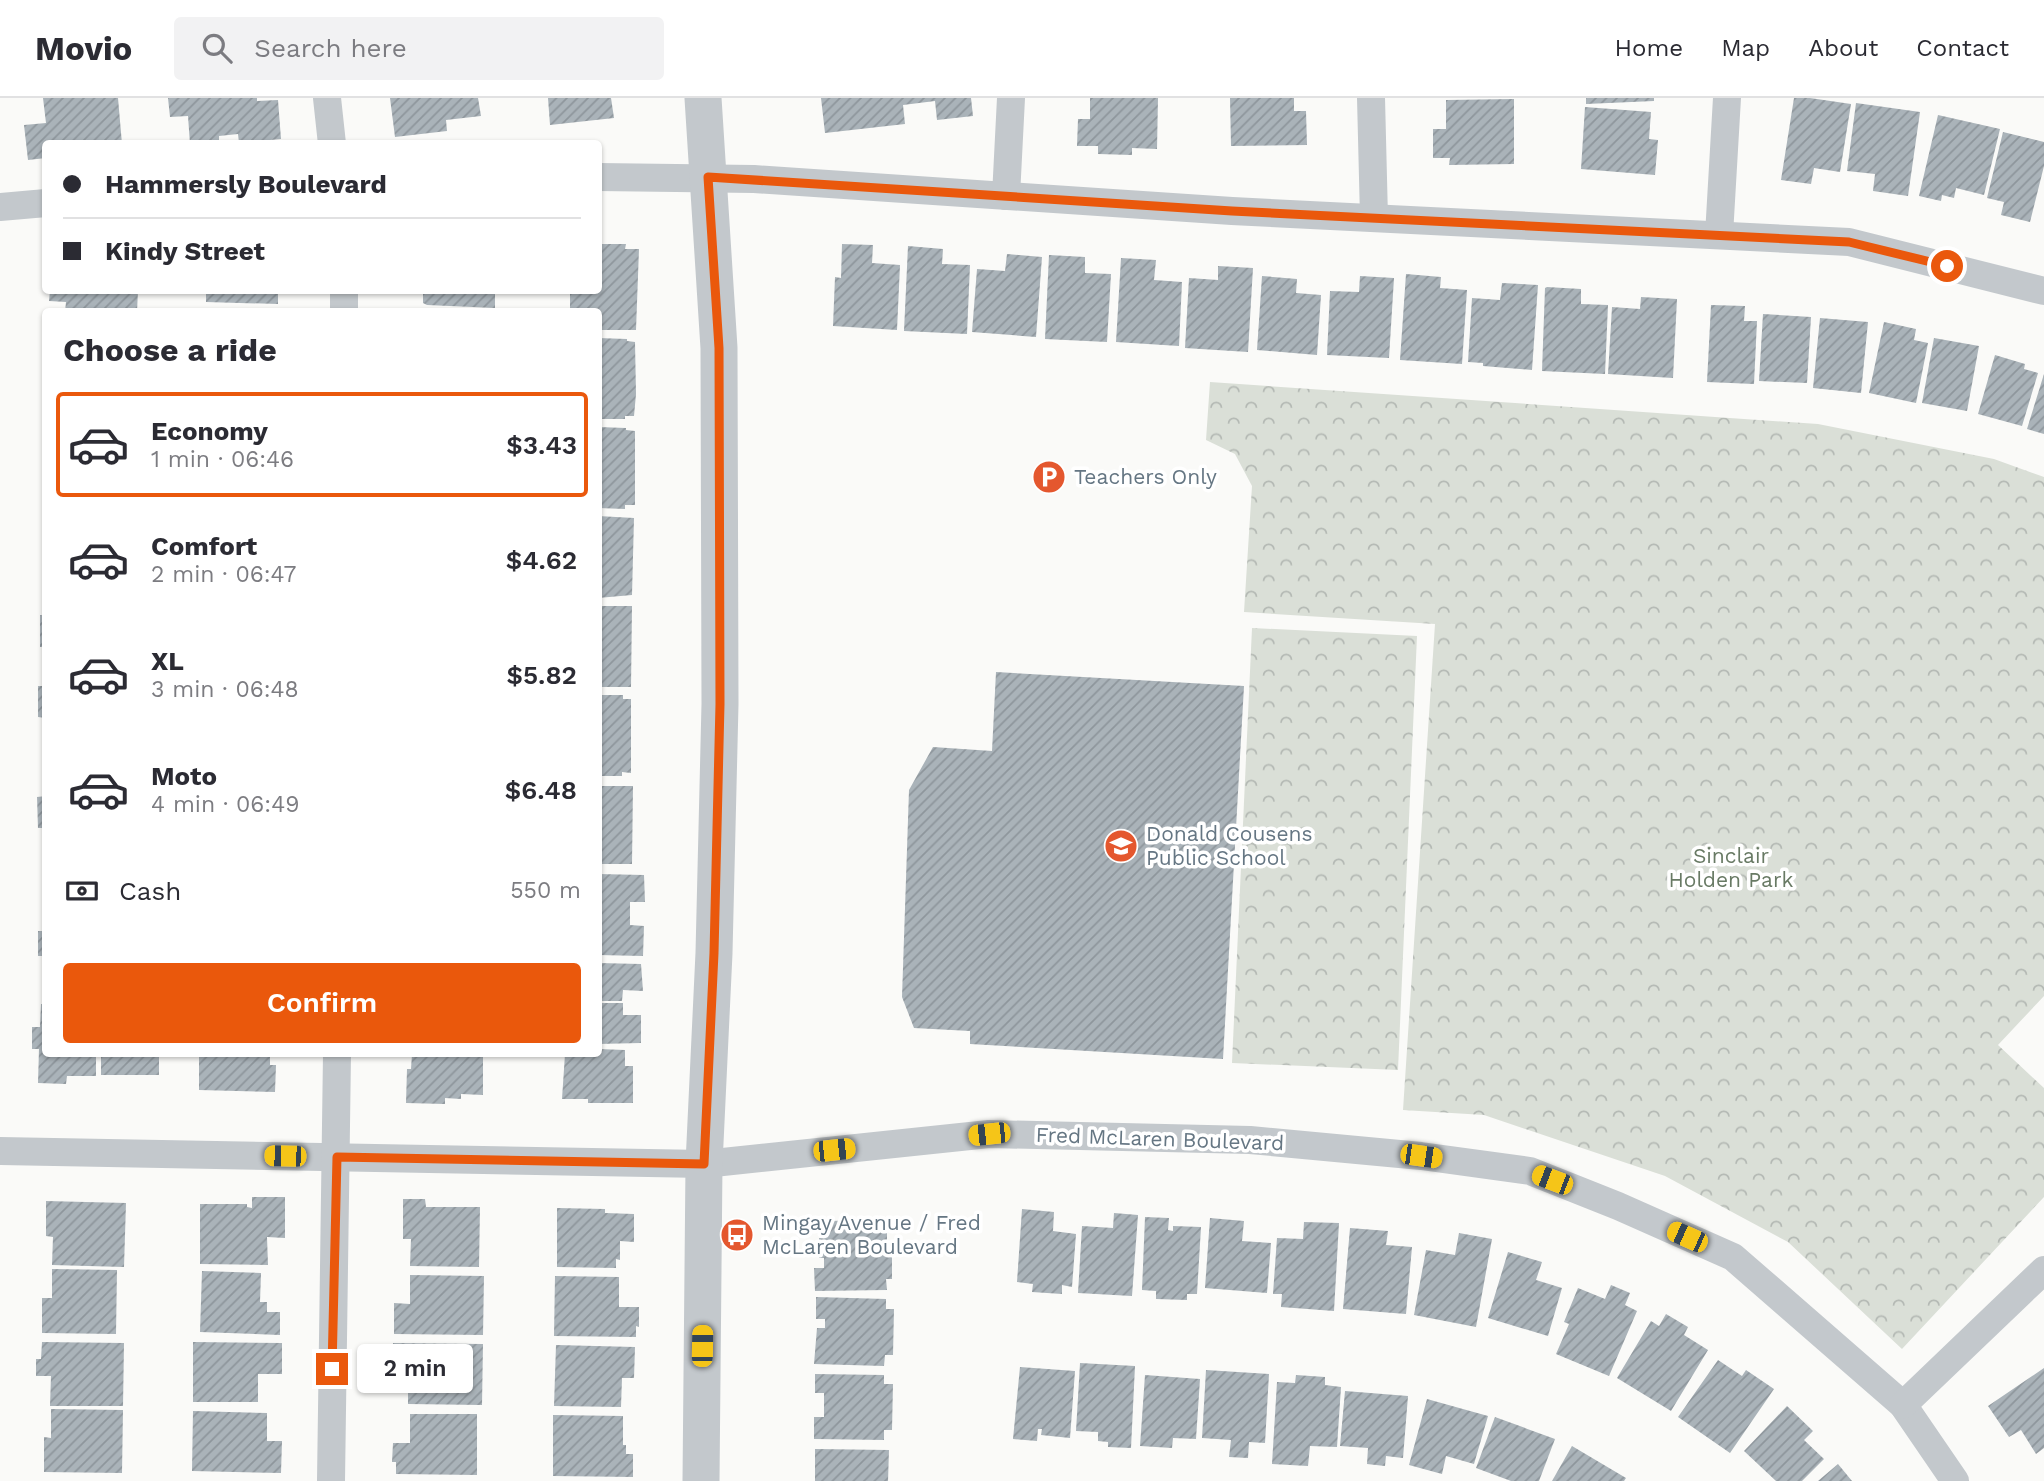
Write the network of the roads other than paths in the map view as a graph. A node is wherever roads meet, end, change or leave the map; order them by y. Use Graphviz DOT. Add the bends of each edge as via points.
graph roads {
  1 [pos="327,98"];
  2 [pos="703,98"];
  3 [pos="1011,98"];
  4 [pos="1371,98"];
  5 [pos="1727,98"];
  6 [pos="332,140"];
  7 [pos="602,177"];
  8 [pos="708,177"];
  9 [pos="1006,196"];
  10 [pos="42,203"];
  11 [pos="0,207"];
  12 [pos="1374,218"];
  13 [pos="1719,235"];
  14 [pos="2044,291"];
  15 [pos="337,1057"];
  16 [pos="0,1151"];
  17 [pos="337,1157"];
  18 [pos="704,1164"];
  19 [pos="2044,1270"];
  20 [pos="1903,1405"];
  21 [pos="331,1481"];
  22 [pos="701,1481"];
  23 [pos="1955,1481"];
  1 -- 6 [label="street"];
  2 -- 8 [label="street"];
  3 -- 9 [label="street"];
  4 -- 12 [label="street"];
  5 -- 13 [label="street"];
  7 -- 8 [label="street"];
  8 -- 9 [label="street"];
  8 -- 18 [label="street" via="719,348 720,704"];
  9 -- 12 [label="street"];
  10 -- 11 [label="street"];
  12 -- 13 [label="street"];
  13 -- 14 [label="street" via="1849,242"];
  15 -- 17 [label="street"];
  16 -- 17 [label="street, Fred McLaren Boulevard"];
  17 -- 18 [label="street, Fred McLaren Boulevard"];
  17 -- 21 [label="street"];
  18 -- 20 [label="street, Fred McLaren Boulevard" via="989,1134 1250,1140 1530,1171 1733,1257"];
  18 -- 22 [label="street"];
  19 -- 20 [label="street"];
  20 -- 23 [label="street, Fred McLaren Boulevard"];
}
